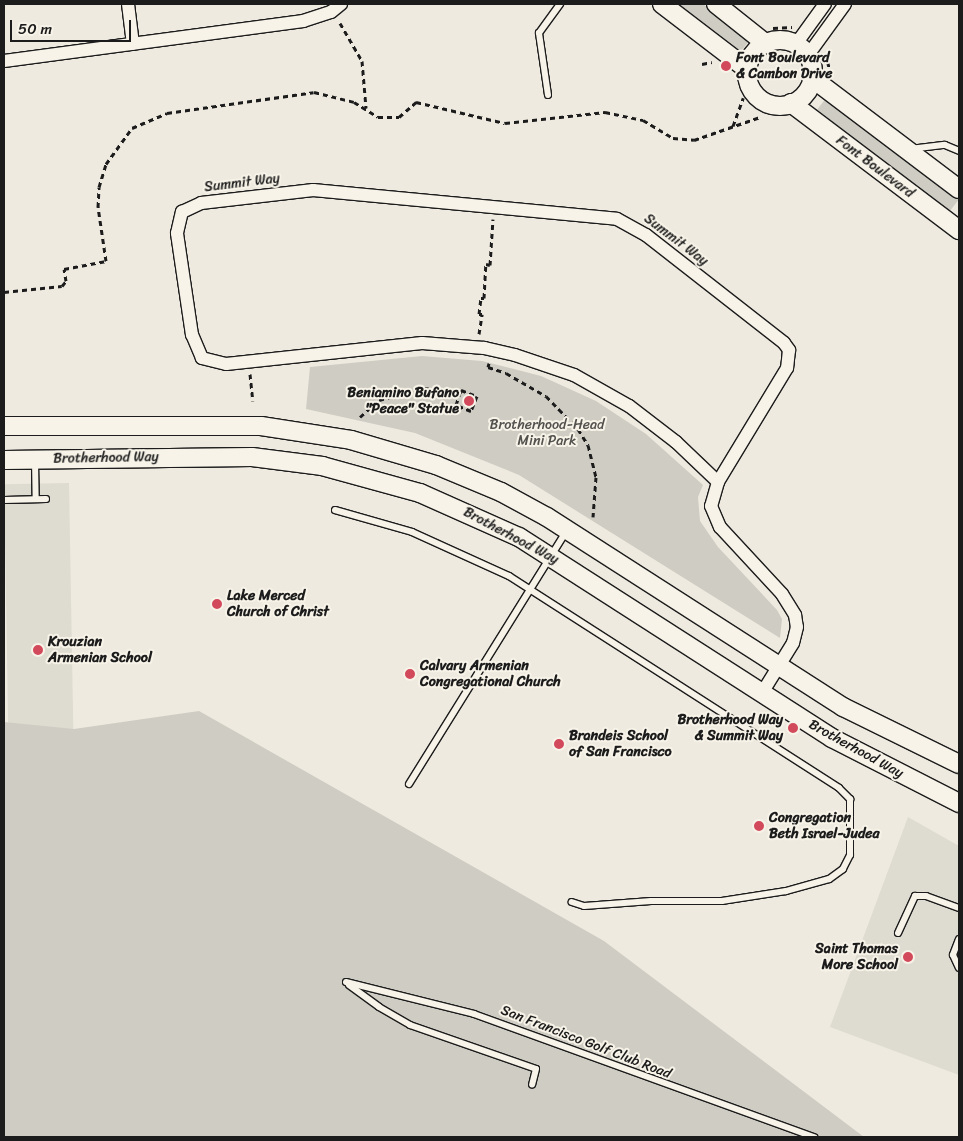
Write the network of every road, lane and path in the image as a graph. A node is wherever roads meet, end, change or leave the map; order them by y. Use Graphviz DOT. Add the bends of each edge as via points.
graph roads {
  1 [pos="128,4"];
  2 [pos="342,4"];
  3 [pos="560,4"];
  4 [pos="662,4"];
  5 [pos="716,4"];
  6 [pos="825,4"];
  7 [pos="845,4"];
  8 [pos="336,17"];
  9 [pos="765,35"];
  10 [pos="133,44"];
  11 [pos="805,45"];
  12 [pos="4,61"];
  13 [pos="747,69"];
  14 [pos="812,78"];
  15 [pos="833,78"];
  16 [pos="548,95"];
  17 [pos="743,98"];
  18 [pos="791,103"];
  19 [pos="366,108"];
  20 [pos="760,117"];
  21 [pos="734,126"];
  22 [pos="907,149"];
  23 [pos="959,151"];
  24 [pos="959,189"];
  25 [pos="495,206"];
  26 [pos="959,230"];
  27 [pos="4,292"];
  28 [pos="478,348"];
  29 [pos="491,350"];
  30 [pos="248,361"];
  31 [pos="460,393"];
  32 [pos="253,401"];
  33 [pos="360,417"];
  34 [pos="4,426"];
  35 [pos="35,459"];
  36 [pos="4,460"];
  37 [pos="718,482"];
  38 [pos="36,499"];
  39 [pos="46,499"];
  40 [pos="4,500"];
  41 [pos="336,510"];
  42 [pos="593,517"];
  43 [pos="567,530"];
  44 [pos="551,556"];
  45 [pos="530,588"];
  46 [pos="780,667"];
  47 [pos="762,693"];
  48 [pos="959,764"];
  49 [pos="409,784"];
  50 [pos="959,802"];
  51 [pos="572,902"];
  52 [pos="959,908"];
  53 [pos="898,933"];
  54 [pos="959,939"];
  55 [pos="959,968"];
  56 [pos="532,1085"];
  57 [pos="814,1137"];
  1 -- 10 [label="street"];
  2 -- 10 [label="street" via="331,12 304,21"];
  3 -- 16 [label="lane" via="539,33"];
  4 -- 13 [label="main road"];
  5 -- 9 [label="main road"];
  6 -- 11 [label="street"];
  7 -- 11 [label="street"];
  8 -- 19 [label="path" via="362,61"];
  9 -- 11 [label="path"];
  9 -- 11 [label="main road"];
  9 -- 13 [label="main road"];
  10 -- 12 [label="street"];
  11 -- 14 [label="main road"];
  11 -- 15 [label="path"];
  13 -- 18 [label="main road" via="749,85 759,98 775,105"];
  14 -- 18 [label="main road" via="803,96"];
  14 -- 22 [label="main road"];
  17 -- 21 [label="path"];
  18 -- 26 [label="main road, Font Boulevard"];
  19 -- 21 [label="path" via="378,117 398,117 416,102 505,123 605,112 643,120 673,138 694,140"];
  19 -- 27 [label="path" via="333,95 314,92 167,113 132,128 106,164 99,187 98,207 106,261 64,269 66,281 62,286"];
  20 -- 21 [label="path"];
  22 -- 23 [label="lane" via="945,145"];
  22 -- 24 [label="main road"];
  25 -- 28 [label="path" via="490,265 486,264 479,314 482,314"];
  25 -- 30 [label="street, Summit Way" via="313,190 191,207 182,212 178,233 195,348 202,358 213,363"];
  25 -- 37 [label="street, Summit Way" via="602,216 632,226 784,343 789,350 787,368"];
  28 -- 29 [label="street, Summit Way"];
  28 -- 30 [label="street, Summit Way" via="392,344"];
  29 -- 37 [label="street, Summit Way" via="545,364 603,390 654,424"];
  29 -- 42 [label="path" via="488,366 546,396 578,429 588,445 596,477"];
  30 -- 32 [label="path"];
  31 -- 31 [label="path" via="461,390 477,396 472,411 456,405"];
  31 -- 33 [label="path" via="438,388 405,390 379,400"];
  34 -- 43 [label="main road" via="227,424 333,436 404,454 461,474 509,496"];
  35 -- 36 [label="main road, Brotherhood Way"];
  35 -- 38 [label="lane"];
  35 -- 44 [label="main road, Brotherhood Way" via="216,456 322,466 388,482 459,508"];
  37 -- 46 [label="street, Summit Way" via="711,506 720,527 782,594 795,615 795,640"];
  38 -- 39 [label="lane"];
  38 -- 40 [label="lane"];
  41 -- 45 [label="lane" via="441,543"];
  43 -- 44 [label="lane"];
  43 -- 46 [label="main road"];
  44 -- 45 [label="lane"];
  44 -- 47 [label="main road, Brotherhood Way"];
  45 -- 49 [label="lane"];
  45 -- 51 [label="lane" via="839,788 850,799 850,855 837,876 786,891 742,898 584,906"];
  46 -- 47 [label="street, Summit Way"];
  46 -- 48 [label="main road" via="858,716"];
  47 -- 50 [label="main road, Brotherhood Way" via="858,753"];
  52 -- 53 [label="lane" via="926,896 915,896"];
  54 -- 55 [label="lane" via="953,955"];
  56 -- 57 [label="lane, San Francisco Golf Club Road" via="536,1069 410,1025 378,1007 346,982 474,1014"];
}
